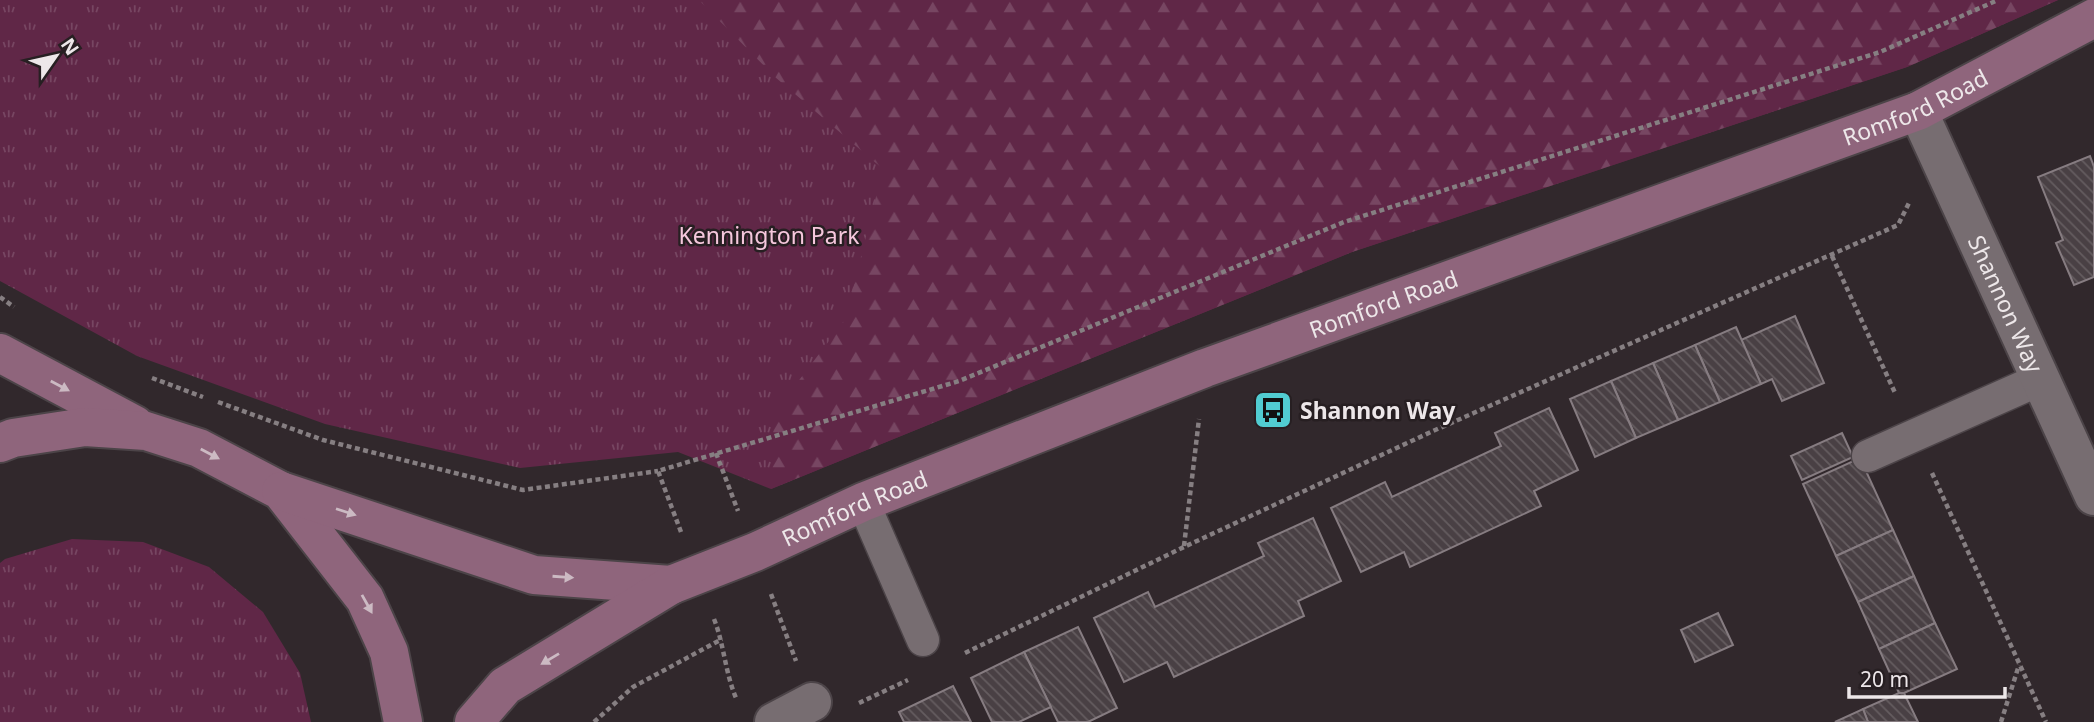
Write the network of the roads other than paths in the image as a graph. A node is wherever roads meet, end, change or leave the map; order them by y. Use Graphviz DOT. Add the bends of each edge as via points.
graph roads {
  1 [pos="2094,18"];
  2 [pos="1918,111"];
  3 [pos="0,354"];
  4 [pos="2041,379"];
  5 [pos="146,431"];
  6 [pos="0,443"];
  7 [pos="1868,456"];
  8 [pos="281,491"];
  9 [pos="2094,496"];
  10 [pos="863,502"];
  11 [pos="671,585"];
  12 [pos="929,653"];
  13 [pos="812,702"];
  14 [pos="403,722"];
  15 [pos="474,722"];
  16 [pos="774,722"];
  1 -- 2 [label="street, Romford Road"];
  2 -- 4 [label="street, Shannon Way"];
  2 -- 10 [label="street, Romford Road" via="1205,368"];
  3 -- 5 [label="street, one-way"];
  4 -- 7 [label="lane"];
  4 -- 9 [label="street, Shannon Way"];
  5 -- 6 [label="street" via="85,427"];
  5 -- 8 [label="street, Romford Road, one-way" via="199,448"];
  8 -- 11 [label="street, Romford Road, one-way" via="534,575"];
  8 -- 14 [label="street, one-way" via="365,599 389,652"];
  10 -- 11 [label="street, Romford Road"];
  10 -- 12 [label="lane"];
  11 -- 15 [label="street, Romford Road, one-way" via="505,686"];
  13 -- 16 [label="street"];
}
